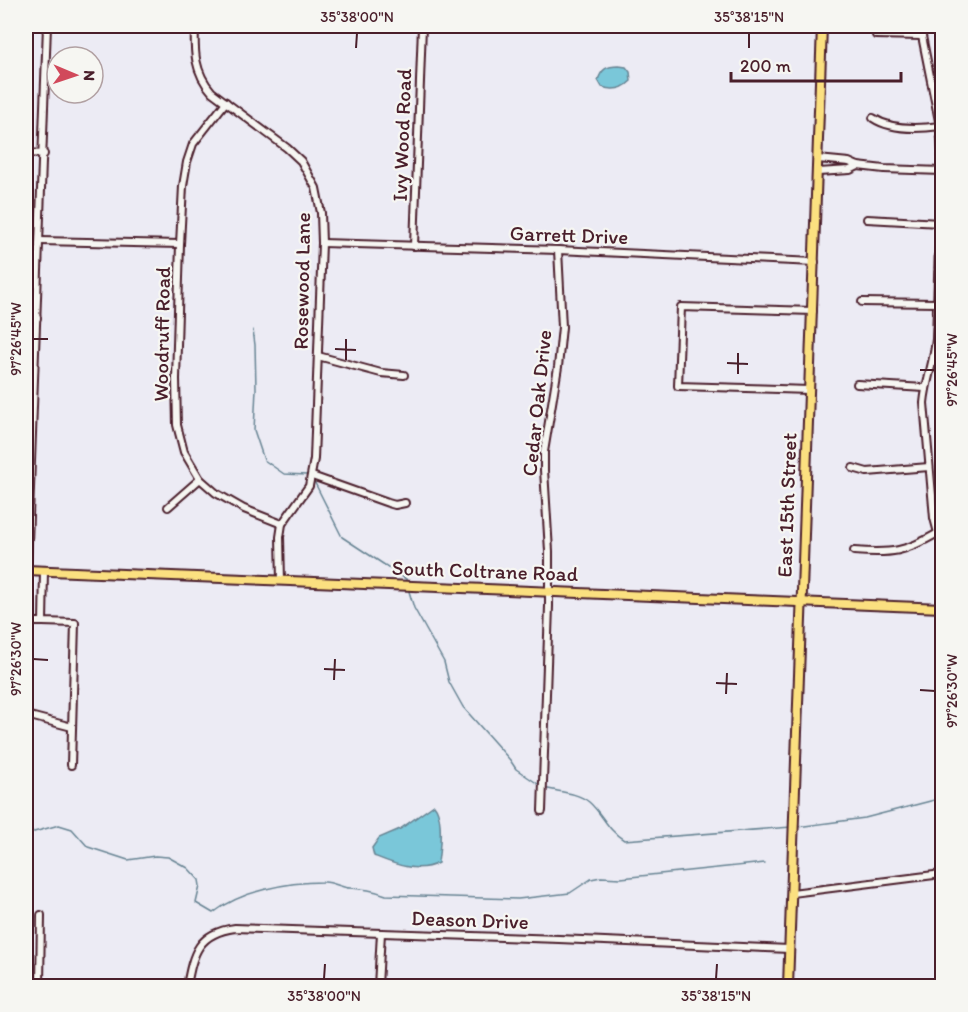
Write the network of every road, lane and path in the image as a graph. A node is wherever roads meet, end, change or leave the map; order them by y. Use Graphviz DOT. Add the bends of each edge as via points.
graph roads {
  1 [pos="47,26"];
  2 [pos="195,26"];
  3 [pos="422,26"];
  4 [pos="822,26"];
  5 [pos="920,26"];
  6 [pos="876,35"];
  7 [pos="921,36"];
  8 [pos="226,102"];
  9 [pos="873,118"];
  10 [pos="940,126"];
  11 [pos="26,153"];
  12 [pos="44,154"];
  13 [pos="818,159"];
  14 [pos="858,166"];
  15 [pos="942,171"];
  16 [pos="818,172"];
  17 [pos="867,219"];
  18 [pos="940,223"];
  19 [pos="40,241"];
  20 [pos="322,243"];
  21 [pos="180,244"];
  22 [pos="414,246"];
  23 [pos="558,250"];
  24 [pos="815,262"];
  25 [pos="862,302"];
  26 [pos="937,303"];
  27 [pos="813,311"];
  28 [pos="26,318"];
  29 [pos="37,318"];
  30 [pos="318,356"];
  31 [pos="404,375"];
  32 [pos="857,384"];
  33 [pos="925,388"];
  34 [pos="809,390"];
  35 [pos="928,467"];
  36 [pos="853,468"];
  37 [pos="311,478"];
  38 [pos="200,479"];
  39 [pos="405,503"];
  40 [pos="168,507"];
  41 [pos="282,524"];
  42 [pos="940,535"];
  43 [pos="854,551"];
  44 [pos="26,570"];
  45 [pos="44,571"];
  46 [pos="281,581"];
  47 [pos="549,592"];
  48 [pos="802,604"];
  49 [pos="942,608"];
  50 [pos="43,622"];
  51 [pos="26,625"];
  52 [pos="26,715"];
  53 [pos="72,727"];
  54 [pos="71,765"];
  55 [pos="542,811"];
  56 [pos="942,874"];
  57 [pos="792,893"];
  58 [pos="41,915"];
  59 [pos="381,933"];
  60 [pos="789,949"];
  61 [pos="40,987"];
  62 [pos="187,987"];
  63 [pos="378,987"];
  64 [pos="788,987"];
  1 -- 12 [label="street"];
  2 -- 8 [label="street, Rosewood Lane" via="198,71"];
  3 -- 22 [label="street, Ivy Wood Road"];
  4 -- 13 [label="main road, East 15th Street"];
  5 -- 7 [label="street"];
  6 -- 7 [label="street"];
  7 -- 10 [label="street"];
  8 -- 20 [label="street, Rosewood Lane" via="301,160 316,188"];
  8 -- 21 [label="street, Woodruff Road" via="190,152 183,186"];
  9 -- 10 [label="street" via="891,126"];
  10 -- 15 [label="street"];
  11 -- 12 [label="street"];
  12 -- 19 [label="street"];
  13 -- 14 [label="street"];
  13 -- 16 [label="main road, East 15th Street"];
  14 -- 15 [label="street"];
  14 -- 16 [label="street"];
  15 -- 18 [label="street"];
  16 -- 24 [label="main road, East 15th Street"];
  17 -- 18 [label="street"];
  18 -- 26 [label="street"];
  19 -- 21 [label="street"];
  19 -- 29 [label="street"];
  20 -- 22 [label="street, Garrett Drive"];
  20 -- 30 [label="street, Rosewood Lane"];
  21 -- 38 [label="street, Woodruff Road" via="177,425 184,452"];
  22 -- 23 [label="street, Garrett Drive"];
  23 -- 24 [label="street, Garrett Drive"];
  23 -- 47 [label="street, Cedar Oak Drive" via="562,327 544,452"];
  24 -- 27 [label="main road, East 15th Street"];
  25 -- 26 [label="street"];
  26 -- 33 [label="street" via="934,353"];
  27 -- 34 [label="main road, East 15th Street"];
  27 -- 34 [label="street" via="681,307 678,386"];
  28 -- 29 [label="street"];
  29 -- 44 [label="street"];
  30 -- 31 [label="street" via="381,373"];
  30 -- 37 [label="street, Rosewood Lane"];
  32 -- 33 [label="street"];
  33 -- 35 [label="street"];
  34 -- 48 [label="main road, East 15th Street"];
  35 -- 36 [label="street" via="867,472"];
  35 -- 42 [label="street"];
  37 -- 39 [label="street" via="395,505"];
  37 -- 41 [label="street, Rosewood Lane"];
  38 -- 40 [label="street"];
  38 -- 41 [label="street, Woodruff Road" via="237,505"];
  41 -- 46 [label="street"];
  42 -- 43 [label="street" via="892,552"];
  44 -- 45 [label="main road, South Coltrane Road"];
  45 -- 46 [label="main road, South Coltrane Road"];
  45 -- 50 [label="street"];
  46 -- 47 [label="main road, South Coltrane Road"];
  47 -- 48 [label="main road, South Coltrane Road"];
  47 -- 55 [label="street, Cedar Oak Drive"];
  48 -- 49 [label="main road, South Coltrane Road"];
  48 -- 57 [label="main road, East 15th Street"];
  50 -- 51 [label="street"];
  50 -- 53 [label="street" via="75,623"];
  52 -- 53 [label="street"];
  53 -- 54 [label="street"];
  56 -- 57 [label="street"];
  57 -- 60 [label="main road, East 15th Street"];
  58 -- 61 [label="street"];
  59 -- 60 [label="street, Deason Drive"];
  59 -- 62 [label="street, Deason Drive" via="220,930 199,946"];
  59 -- 63 [label="street"];
  60 -- 64 [label="main road, East 15th Street"];
}
